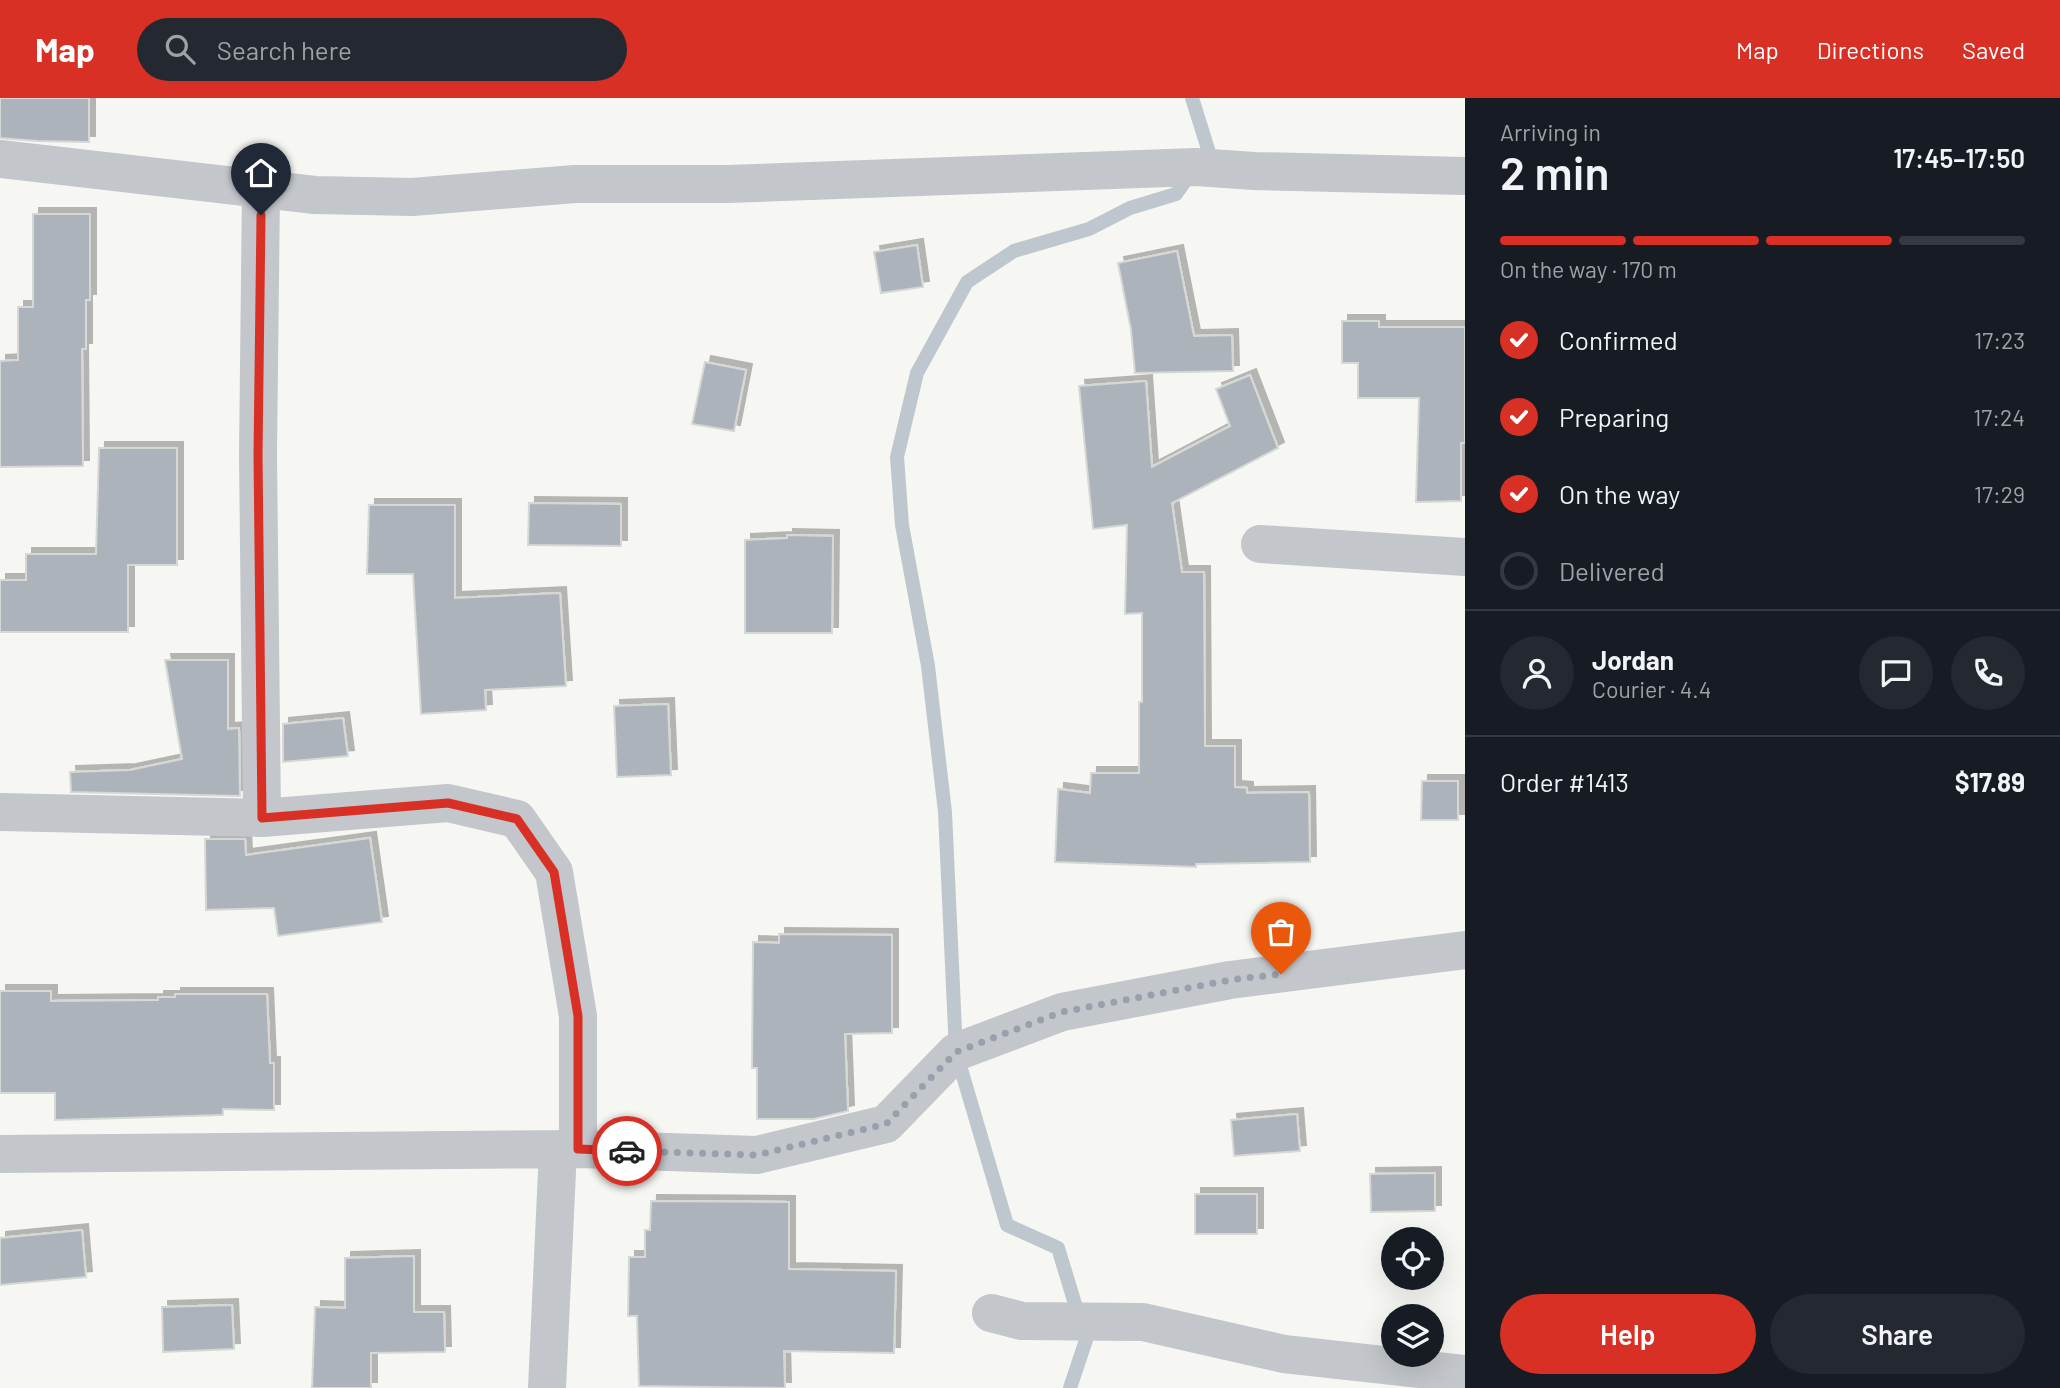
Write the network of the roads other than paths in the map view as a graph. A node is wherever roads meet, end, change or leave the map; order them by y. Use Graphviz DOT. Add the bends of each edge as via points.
graph roads {
  1 [pos="0,159"];
  2 [pos="1465,176"];
  3 [pos="261,189"];
  4 [pos="1260,544"];
  5 [pos="1465,557"];
  6 [pos="0,811"];
  7 [pos="262,818"];
  8 [pos="1465,950"];
  9 [pos="568,1149"];
  10 [pos="0,1154"];
  11 [pos="991,1313"];
  12 [pos="1465,1374"];
  13 [pos="547,1388"];
  1 -- 3 [label="street"];
  2 -- 3 [label="street" via="1196,166 727,184 575,184 412,197"];
  3 -- 7 [label="street"];
  4 -- 5 [label="street"];
  6 -- 7 [label="street"];
  7 -- 9 [label="street" via="448,803 517,819 554,872 578,1016"];
  8 -- 9 [label="street" via="1230,980 1062,1012 956,1052 886,1124 757,1155"];
  9 -- 10 [label="street"];
  9 -- 13 [label="street"];
  11 -- 12 [label="street" via="1022,1321 1143,1322 1284,1354"];
}
